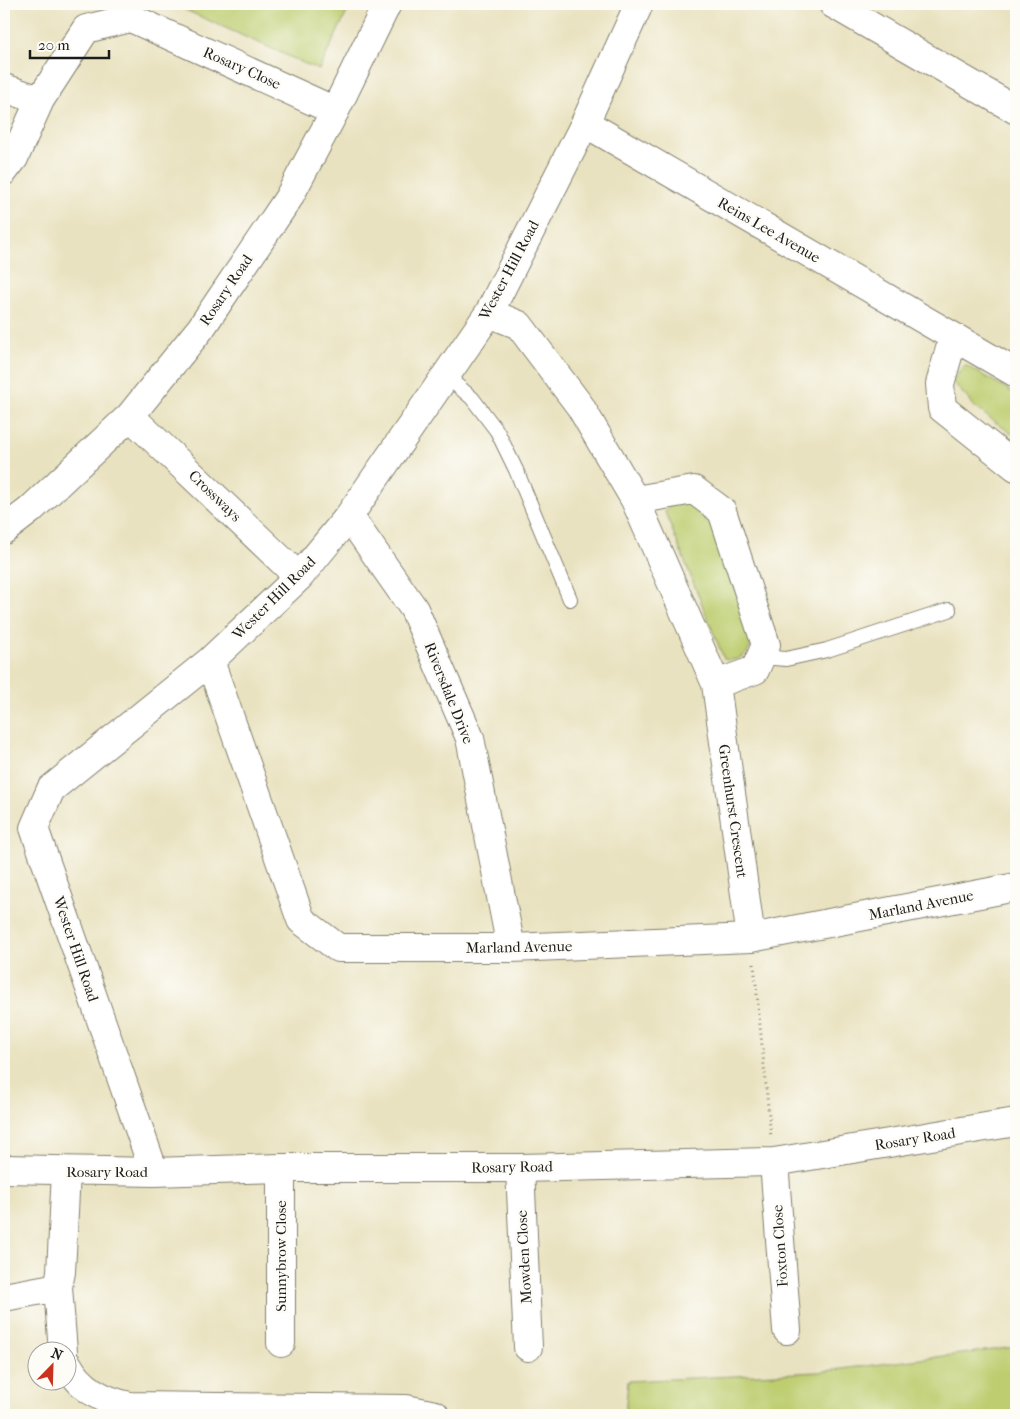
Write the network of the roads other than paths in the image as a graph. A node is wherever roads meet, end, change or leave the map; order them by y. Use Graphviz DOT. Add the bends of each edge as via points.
graph roads {
  1 [pos="387,4"];
  2 [pos="639,4"];
  3 [pos="833,4"];
  4 [pos="4,88"];
  5 [pos="40,100"];
  6 [pos="1016,110"];
  7 [pos="335,111"];
  8 [pos="585,123"];
  9 [pos="4,171"];
  10 [pos="489,313"];
  11 [pos="953,338"];
  12 [pos="1016,374"];
  13 [pos="446,376"];
  14 [pos="130,416"];
  15 [pos="1016,467"];
  16 [pos="635,500"];
  17 [pos="349,516"];
  18 [pos="4,530"];
  19 [pos="299,577"];
  20 [pos="570,599"];
  21 [pos="949,610"];
  22 [pos="761,657"];
  23 [pos="210,661"];
  24 [pos="716,684"];
  25 [pos="1016,887"];
  26 [pos="751,938"];
  27 [pos="511,948"];
  28 [pos="1015,1129"];
  29 [pos="774,1162"];
  30 [pos="280,1168"];
  31 [pos="520,1168"];
  32 [pos="4,1169"];
  33 [pos="66,1172"];
  34 [pos="154,1172"];
  35 [pos="58,1287"];
  36 [pos="4,1297"];
  37 [pos="787,1330"];
  38 [pos="62,1342"];
  39 [pos="282,1343"];
  40 [pos="528,1347"];
  41 [pos="78,1380"];
  42 [pos="435,1415"];
  1 -- 7 [label="street, Rosary Road"];
  2 -- 8 [label="street, Wester Hill Road"];
  3 -- 6 [label="street"];
  4 -- 5 [label="street"];
  5 -- 7 [label="street, Rosary Close" via="86,29 131,18"];
  5 -- 9 [label="street, Rosary Close" via="14,158"];
  7 -- 14 [label="street, Rosary Road" via="288,199 201,328"];
  8 -- 10 [label="street, Wester Hill Road"];
  8 -- 11 [label="street, Reins Lee Avenue"];
  10 -- 13 [label="street, Wester Hill Road"];
  10 -- 16 [label="street, Greenhurst Crescent" via="519,324 580,406"];
  11 -- 12 [label="street, Reins Lee Avenue"];
  11 -- 15 [label="street" via="940,384 942,408"];
  13 -- 17 [label="street, Wester Hill Road"];
  13 -- 20 [label="lane" via="472,398 498,431"];
  14 -- 18 [label="street, Rosary Road" via="30,510"];
  14 -- 19 [label="street, Crossways"];
  16 -- 22 [label="street" via="694,490 722,511 766,644"];
  16 -- 24 [label="street, Greenhurst Crescent"];
  17 -- 19 [label="street, Wester Hill Road"];
  17 -- 27 [label="street, Riversdale Drive" via="414,609 470,738"];
  19 -- 23 [label="street, Wester Hill Road"];
  21 -- 22 [label="lane" via="827,650 786,659"];
  22 -- 24 [label="street" via="756,670"];
  23 -- 27 [label="street, Marland Avenue" via="301,920 338,948"];
  23 -- 34 [label="street, Wester Hill Road" via="51,789 34,828"];
  24 -- 26 [label="street, Greenhurst Crescent"];
  25 -- 26 [label="street, Marland Avenue"];
  26 -- 27 [label="street, Marland Avenue"];
  28 -- 29 [label="street, Rosary Road"];
  29 -- 31 [label="street, Rosary Road"];
  29 -- 37 [label="street, Foxton Close"];
  30 -- 31 [label="street, Rosary Road"];
  30 -- 34 [label="street, Rosary Road"];
  30 -- 39 [label="street, Sunnybrow Close"];
  31 -- 40 [label="street, Mowden Close"];
  32 -- 33 [label="street, Rosary Road"];
  33 -- 34 [label="street, Rosary Road"];
  33 -- 35 [label="street"];
  35 -- 36 [label="street"];
  35 -- 38 [label="street"];
  41 -- 42 [label="street" via="110,1402 130,1406 406,1409"];
}
